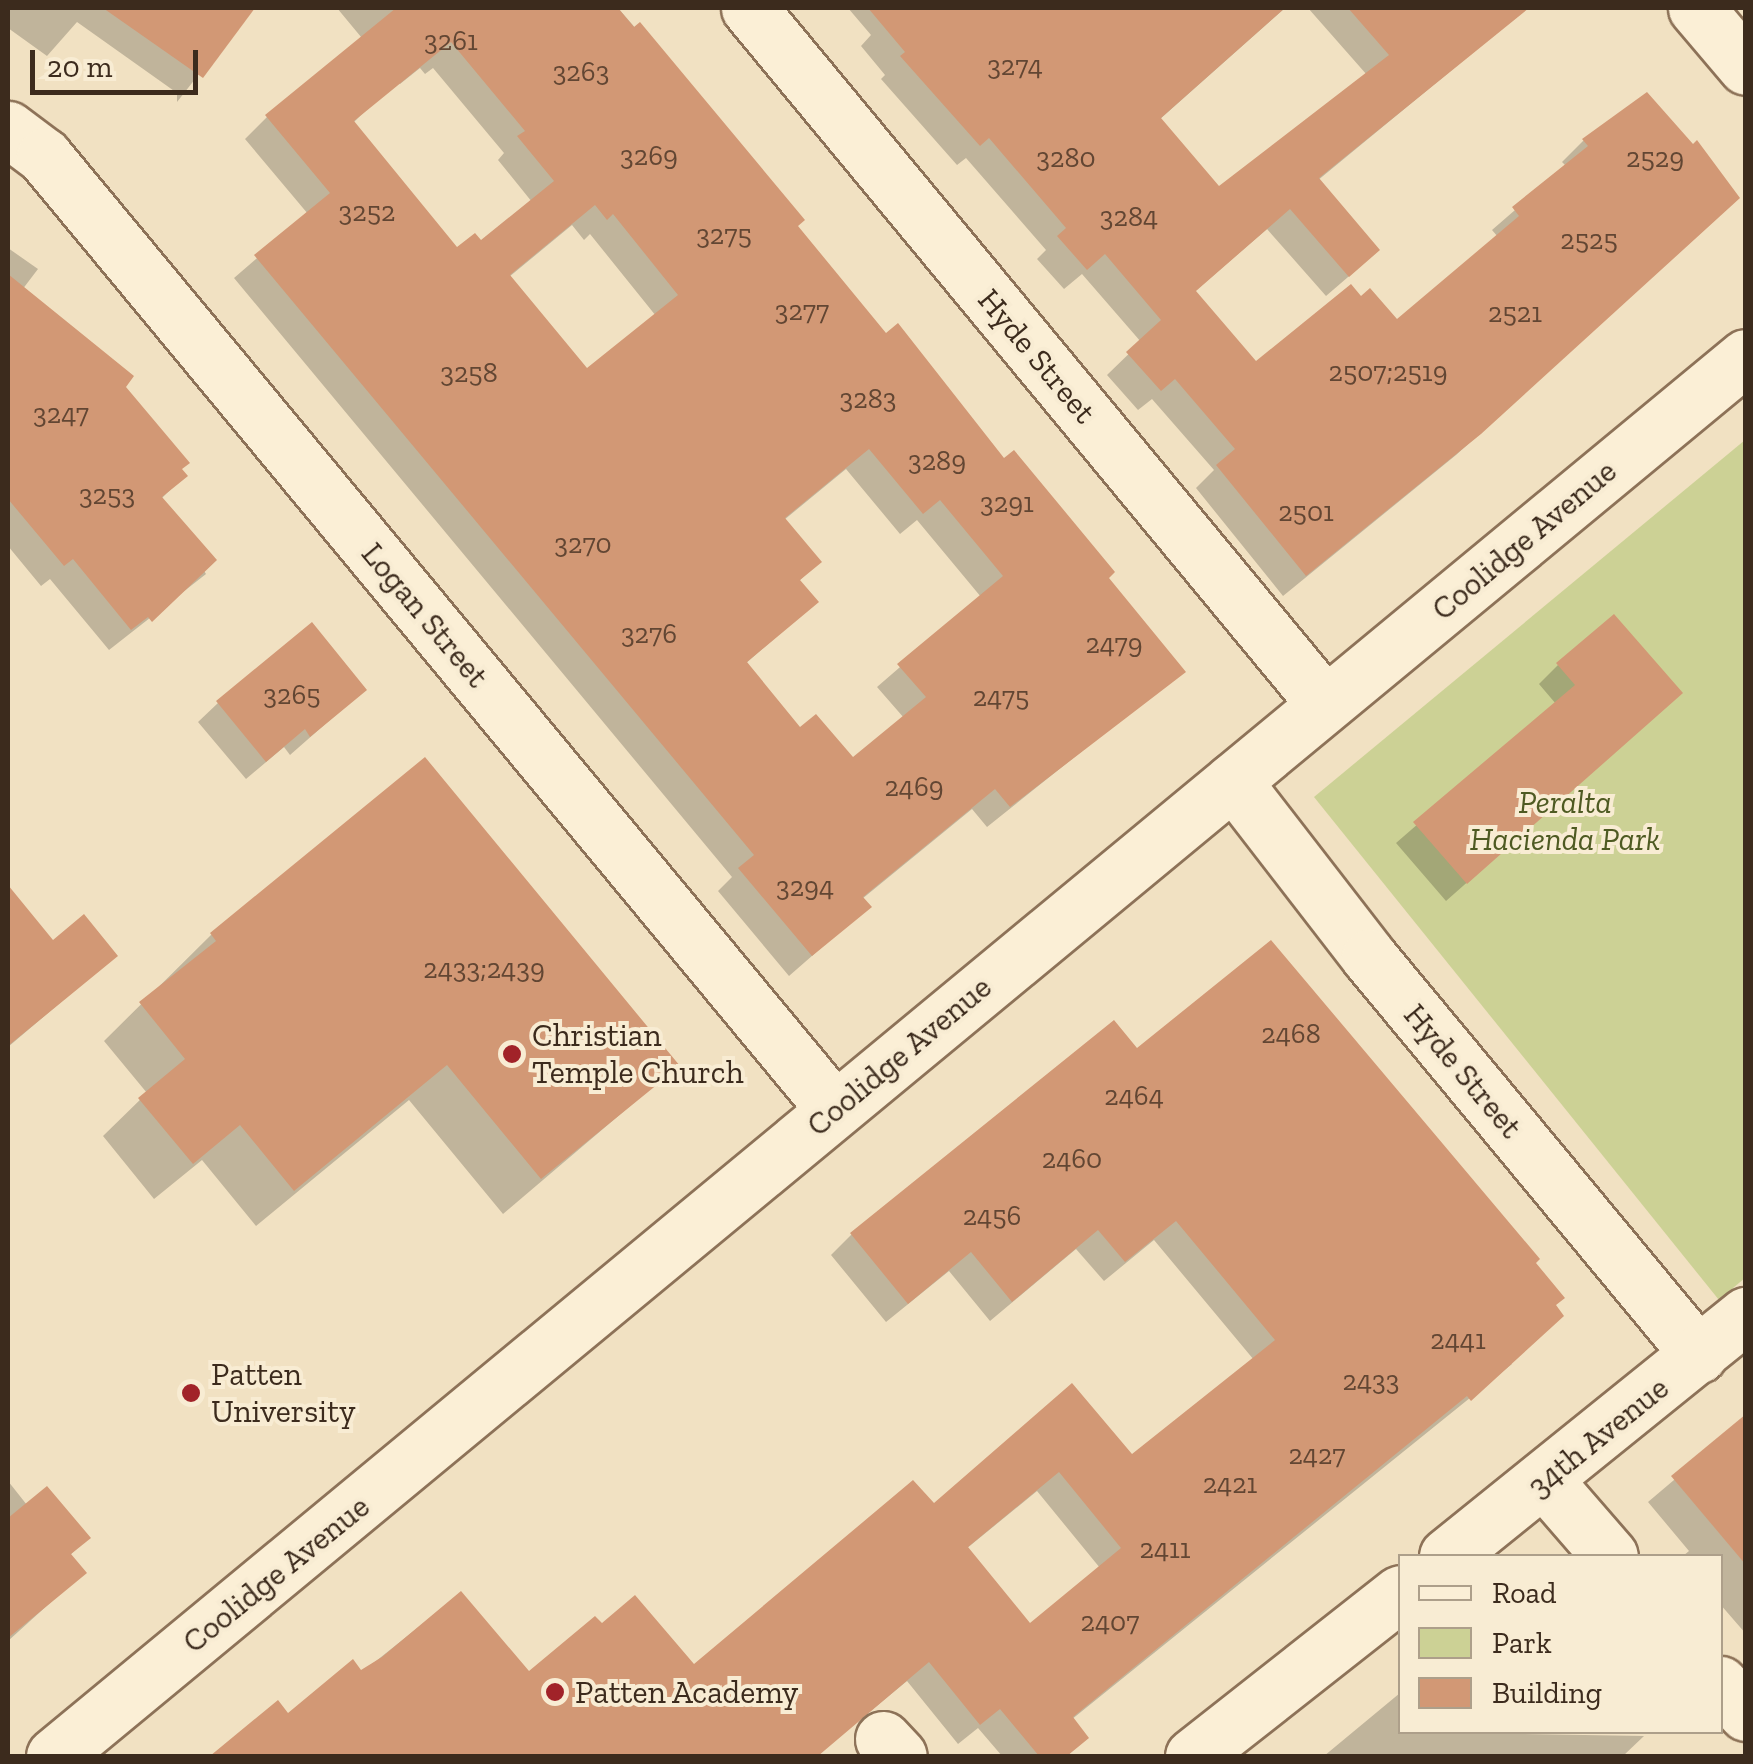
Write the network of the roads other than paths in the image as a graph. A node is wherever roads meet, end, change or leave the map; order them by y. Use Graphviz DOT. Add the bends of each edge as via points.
graph roads {
  1 [pos="749,8"];
  2 [pos="1696,8"];
  3 [pos="1746,67"];
  4 [pos="8,129"];
  5 [pos="1746,356"];
  6 [pos="1324,704"];
  7 [pos="1232,781"];
  8 [pos="834,1109"];
  9 [pos="1746,1315"];
  10 [pos="1699,1356"];
  11 [pos="1545,1481"];
  12 [pos="1450,1554"];
  13 [pos="1608,1554"];
  14 [pos="1398,1595"];
  15 [pos="1723,1687"];
  16 [pos="1746,1713"];
  17 [pos="54,1756"];
  18 [pos="1193,1756"];
  1 -- 6 [label="street, Hyde Street"];
  2 -- 3 [label="street"];
  4 -- 8 [label="street, Logan Street" via="44,156"];
  5 -- 6 [label="street, Coolidge Avenue"];
  6 -- 7 [label="street, Coolidge Avenue"];
  7 -- 8 [label="street, Coolidge Avenue"];
  7 -- 10 [label="street, Hyde Street"];
  8 -- 17 [label="street, Coolidge Avenue"];
  9 -- 10 [label="street, 34th Avenue"];
  10 -- 11 [label="street, 34th Avenue"];
  11 -- 12 [label="street, 34th Avenue"];
  11 -- 13 [label="street"];
  14 -- 18 [label="street"];
  15 -- 16 [label="street"];
}
